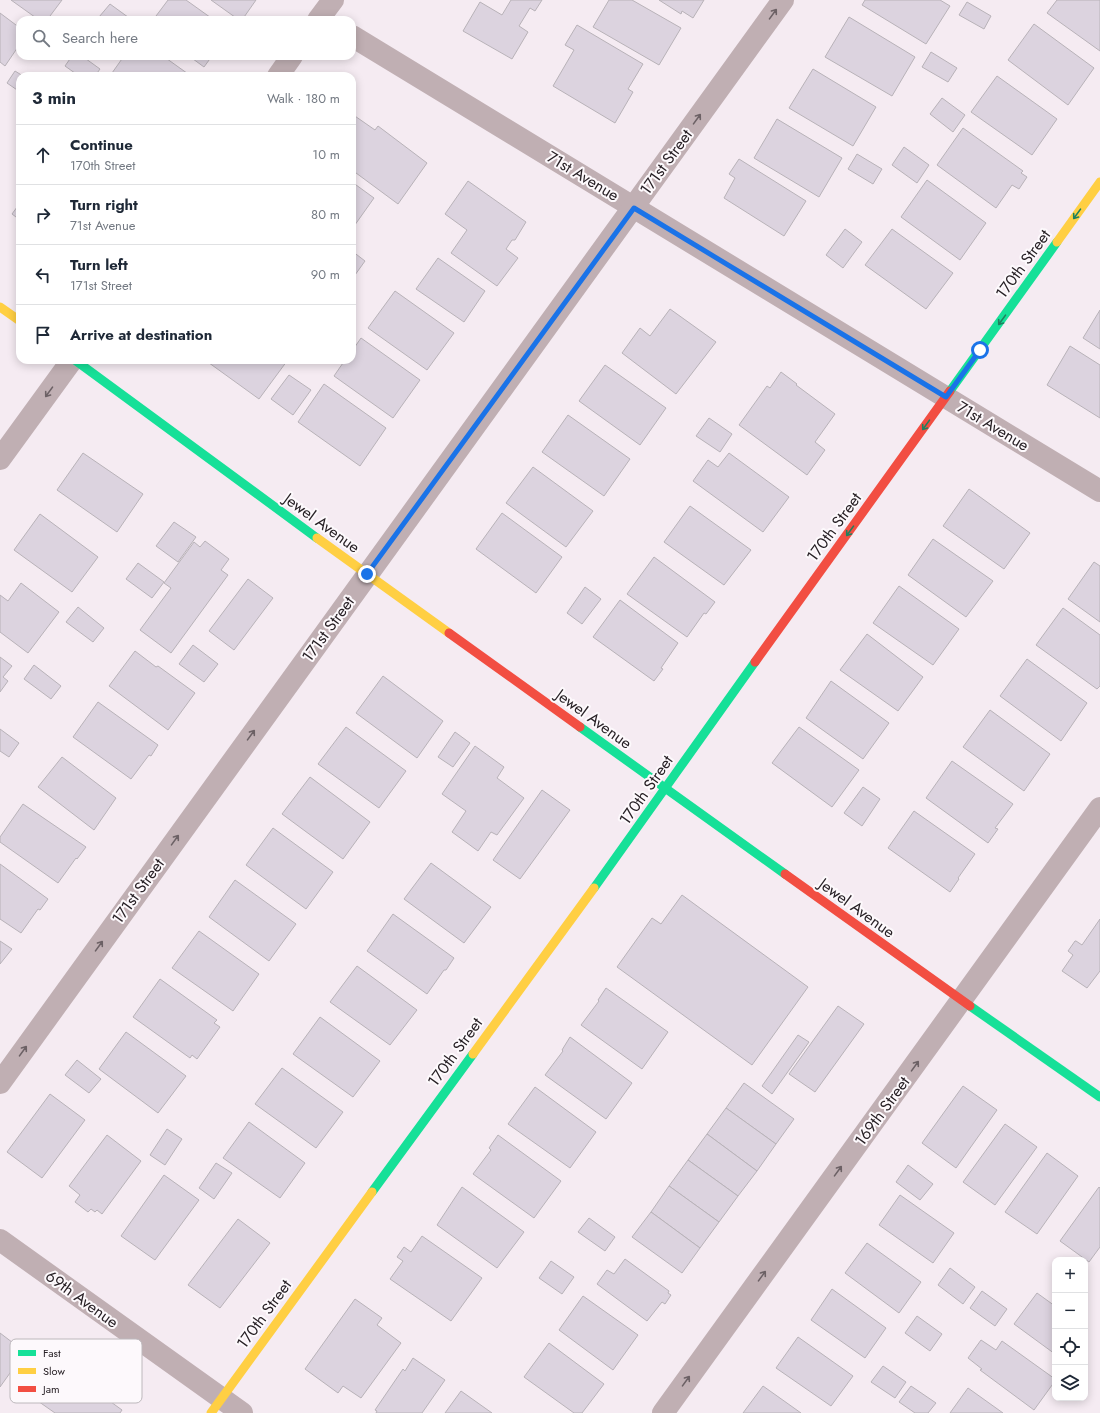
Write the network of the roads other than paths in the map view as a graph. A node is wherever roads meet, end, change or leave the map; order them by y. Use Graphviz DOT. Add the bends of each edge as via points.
graph roads {
  1 [pos="333,0"];
  2 [pos="783,0"];
  3 [pos="323,16"];
  4 [pos="356,38"];
  5 [pos="289,60"];
  6 [pos="281,72"];
  7 [pos="1100,182"];
  8 [pos="634,208"];
  9 [pos="0,307"];
  10 [pos="16,318"];
  11 [pos="70,364"];
  12 [pos="78,364"];
  13 [pos="946,397"];
  14 [pos="0,459"];
  15 [pos="1100,491"];
  16 [pos="367,574"];
  17 [pos="666,789"];
  18 [pos="1100,808"];
  19 [pos="962,1000"];
  20 [pos="0,1083"];
  21 [pos="1100,1097"];
  22 [pos="0,1240"];
  23 [pos="129,1339"];
  24 [pos="142,1349"];
  25 [pos="216,1406"];
  26 [pos="242,1413"];
  27 [pos="663,1413"];
  1 -- 3 [label="street"];
  8 -- 2 [label="street, 171st Street, one-way"];
  4 -- 8 [label="street, 71st Avenue"];
  5 -- 6 [label="street"];
  7 -- 13 [label="street, 170th Street, one-way"];
  8 -- 13 [label="street, 71st Avenue"];
  8 -- 16 [label="street, 171st Street"];
  9 -- 10 [label="street"];
  11 -- 14 [label="street, one-way"];
  12 -- 16 [label="street, Jewel Avenue"];
  13 -- 15 [label="street, 71st Avenue"];
  13 -- 17 [label="street, 170th Street, one-way"];
  16 -- 17 [label="street, Jewel Avenue"];
  20 -- 16 [label="street, 171st Street, one-way"];
  17 -- 19 [label="street, Jewel Avenue"];
  17 -- 25 [label="street, 170th Street"];
  18 -- 19 [label="street, 169th Street"];
  19 -- 21 [label="street, Jewel Avenue"];
  27 -- 19 [label="street, 169th Street, one-way"];
  22 -- 23 [label="street, 69th Avenue"];
  24 -- 25 [label="street, 69th Avenue"];
  25 -- 26 [label="street, 69th Avenue"];
}
